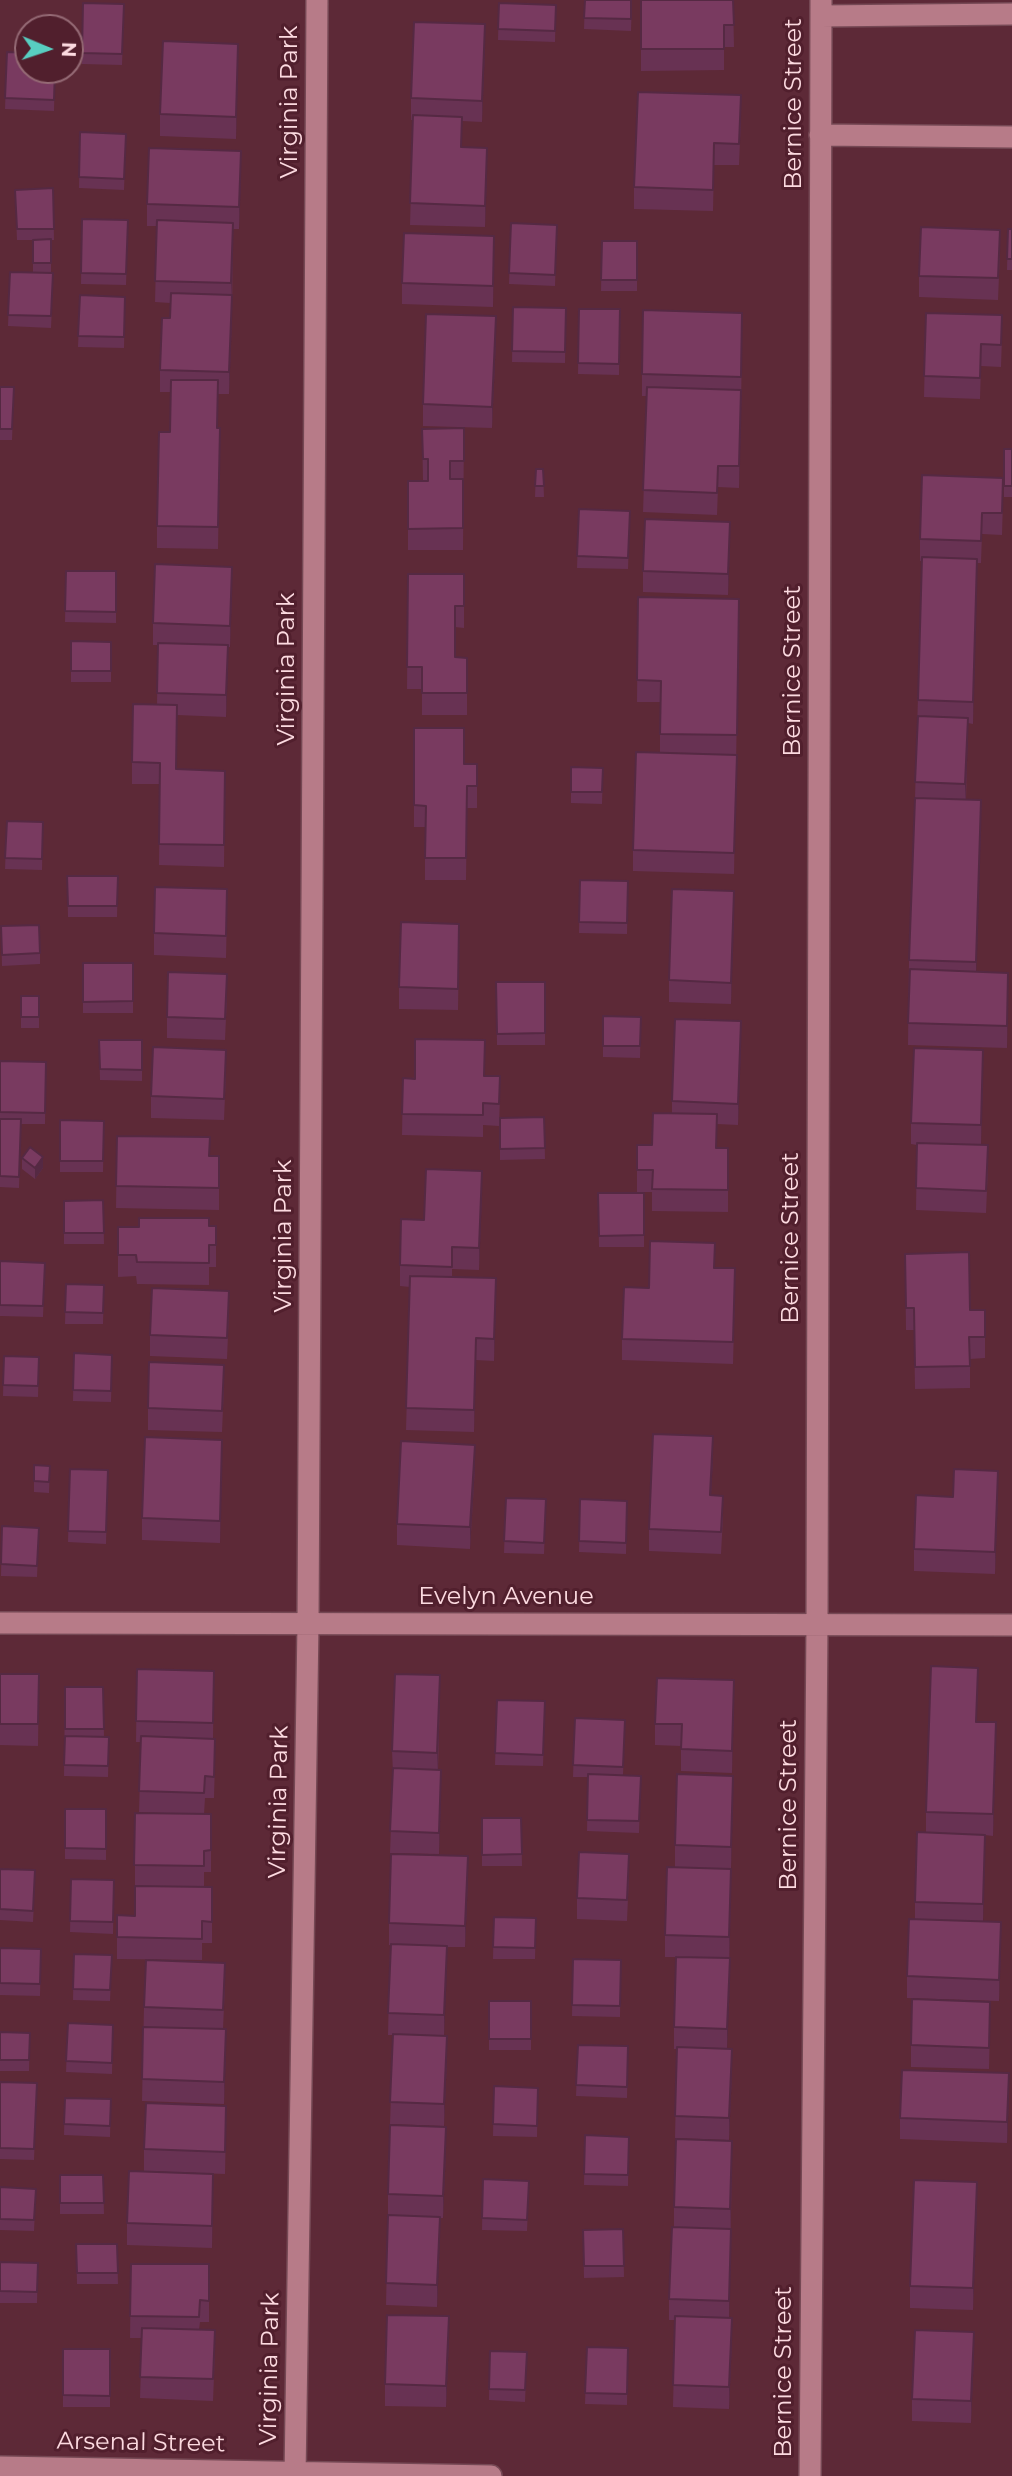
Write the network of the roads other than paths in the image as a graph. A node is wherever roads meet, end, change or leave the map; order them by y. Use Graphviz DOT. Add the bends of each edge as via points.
graph roads {
  1 [pos="317,0"];
  2 [pos="821,8"];
  3 [pos="1012,14"];
  4 [pos="820,135"];
  5 [pos="1012,137"];
  6 [pos="0,1623"];
  7 [pos="308,1623"];
  8 [pos="817,1624"];
  9 [pos="1012,1625"];
  10 [pos="0,2467"];
  11 [pos="295,2474"];
  12 [pos="491,2476"];
  13 [pos="810,2476"];
  1 -- 7 [label="street, Virginia Park"];
  2 -- 3 [label="street"];
  2 -- 4 [label="street, Bernice Street"];
  4 -- 5 [label="street"];
  4 -- 8 [label="street, Bernice Street"];
  6 -- 7 [label="street, Evelyn Avenue"];
  7 -- 8 [label="street, Evelyn Avenue"];
  7 -- 11 [label="street, Virginia Park"];
  8 -- 9 [label="street, Evelyn Avenue"];
  8 -- 13 [label="street, Bernice Street"];
  10 -- 11 [label="street, Arsenal Street"];
  11 -- 12 [label="street, Arsenal Street"];
}
